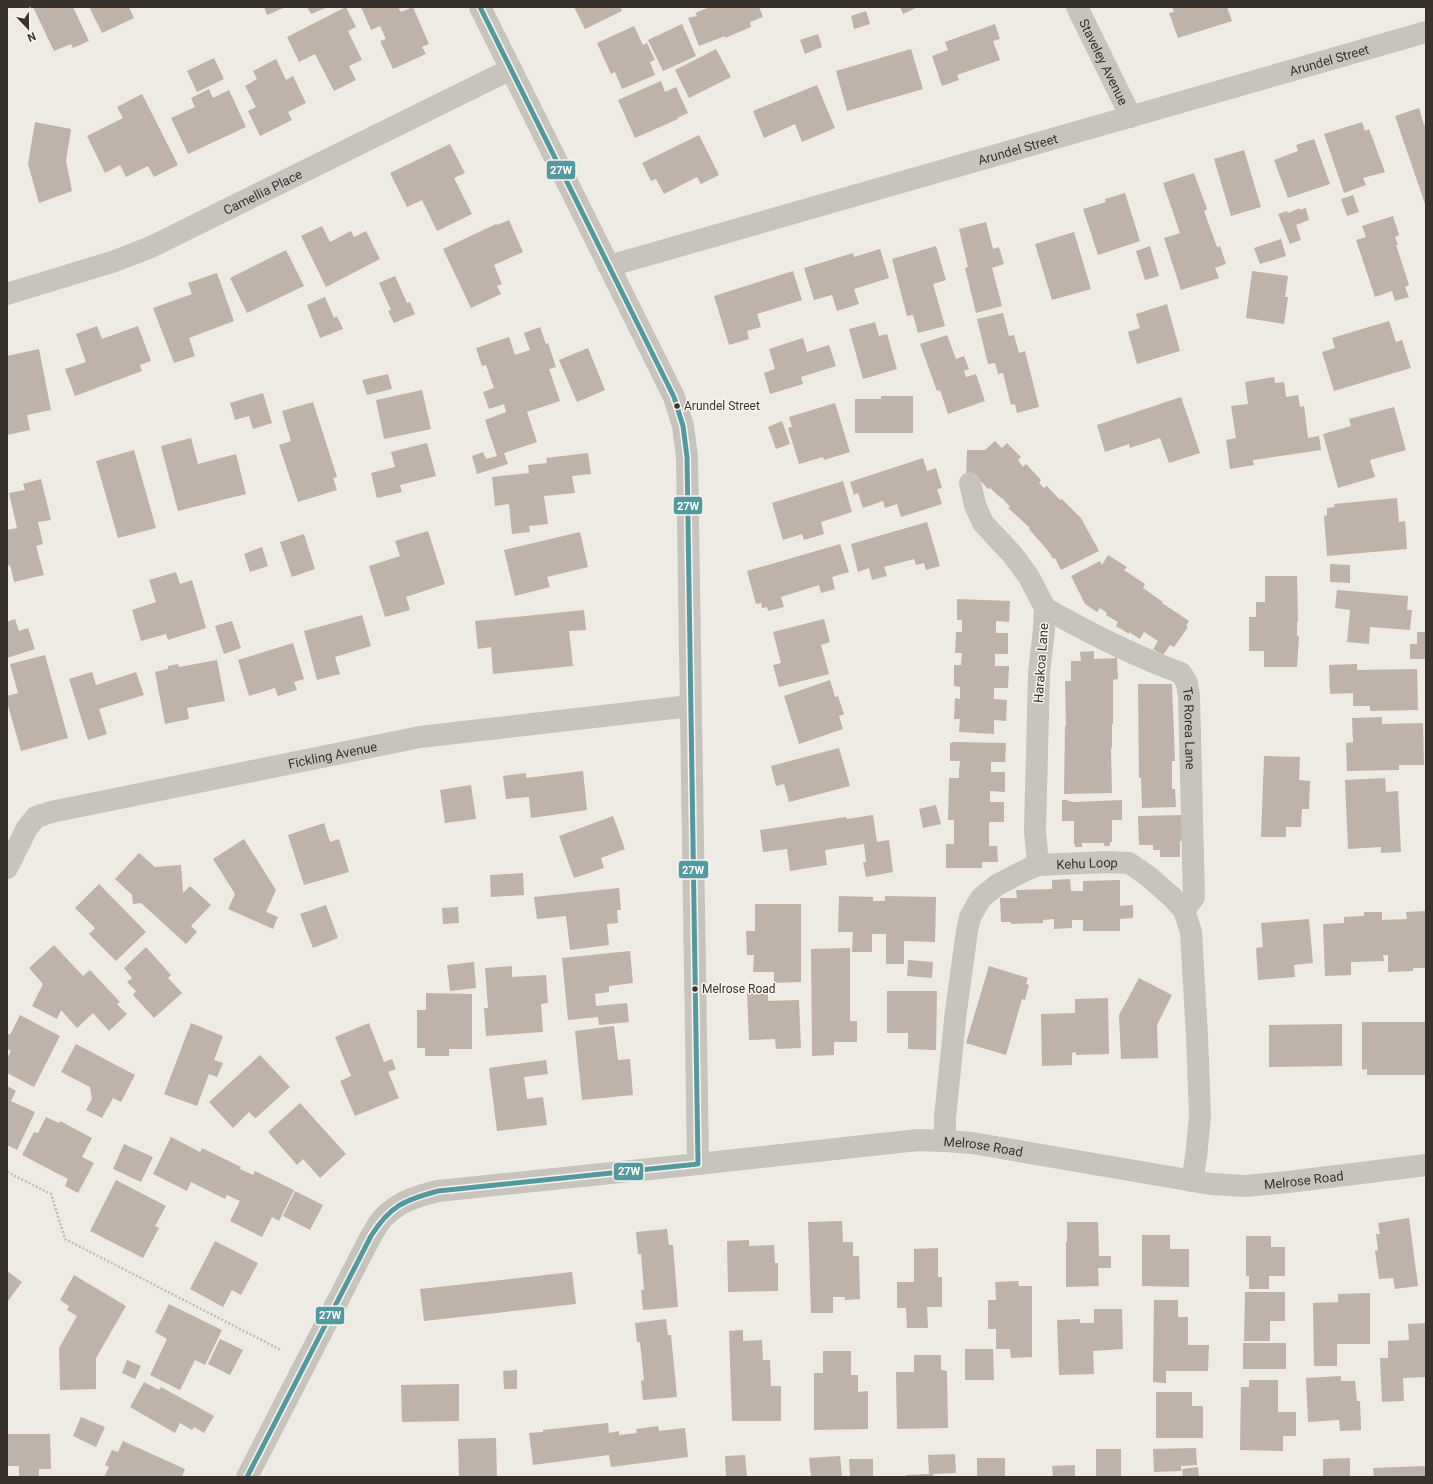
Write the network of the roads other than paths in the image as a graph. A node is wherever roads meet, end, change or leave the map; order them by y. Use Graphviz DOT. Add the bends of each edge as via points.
graph roads {
  1 [pos="480,7"];
  2 [pos="1077,7"];
  3 [pos="1426,32"];
  4 [pos="511,69"];
  5 [pos="1131,117"];
  6 [pos="609,266"];
  7 [pos="7,294"];
  8 [pos="970,483"];
  9 [pos="1045,608"];
  10 [pos="690,706"];
  11 [pos="1038,865"];
  12 [pos="7,868"];
  13 [pos="1184,910"];
  14 [pos="945,1141"];
  15 [pos="698,1164"];
  16 [pos="1426,1166"];
  17 [pos="1192,1181"];
  18 [pos="247,1477"];
  1 -- 4 [label="street"];
  2 -- 5 [label="street, Staveley Avenue"];
  3 -- 5 [label="street, Arundel Street"];
  4 -- 6 [label="street"];
  4 -- 7 [label="street, Camellia Place" via="151,247"];
  5 -- 6 [label="street, Arundel Street"];
  6 -- 10 [label="street" via="674,397 683,426 687,456"];
  8 -- 9 [label="street, Harakoa Lane" via="975,505 983,523 1025,571"];
  9 -- 11 [label="street, Harakoa Lane" via="1039,673 1035,831"];
  9 -- 13 [label="street, Te Rorea Lane" via="1142,658 1181,673 1185,678 1189,696 1194,898"];
  10 -- 12 [label="street, Fickling Avenue" via="420,737 51,812 36,817 27,828"];
  10 -- 15 [label="street"];
  11 -- 13 [label="street, Kehu Loop" via="1129,863 1148,876"];
  11 -- 14 [label="street, Kehu Loop" via="996,885 981,898 970,917 956,1011 945,1117"];
  13 -- 17 [label="street, Kehu Loop" via="1191,932 1200,1116"];
  14 -- 15 [label="street, Melrose Road" via="918,1140"];
  14 -- 17 [label="street, Melrose Road" via="972,1143"];
  15 -- 18 [label="street, Melrose Road" via="438,1191 400,1203 384,1216 371,1236"];
  16 -- 17 [label="street, Melrose Road" via="1244,1186"];
}
